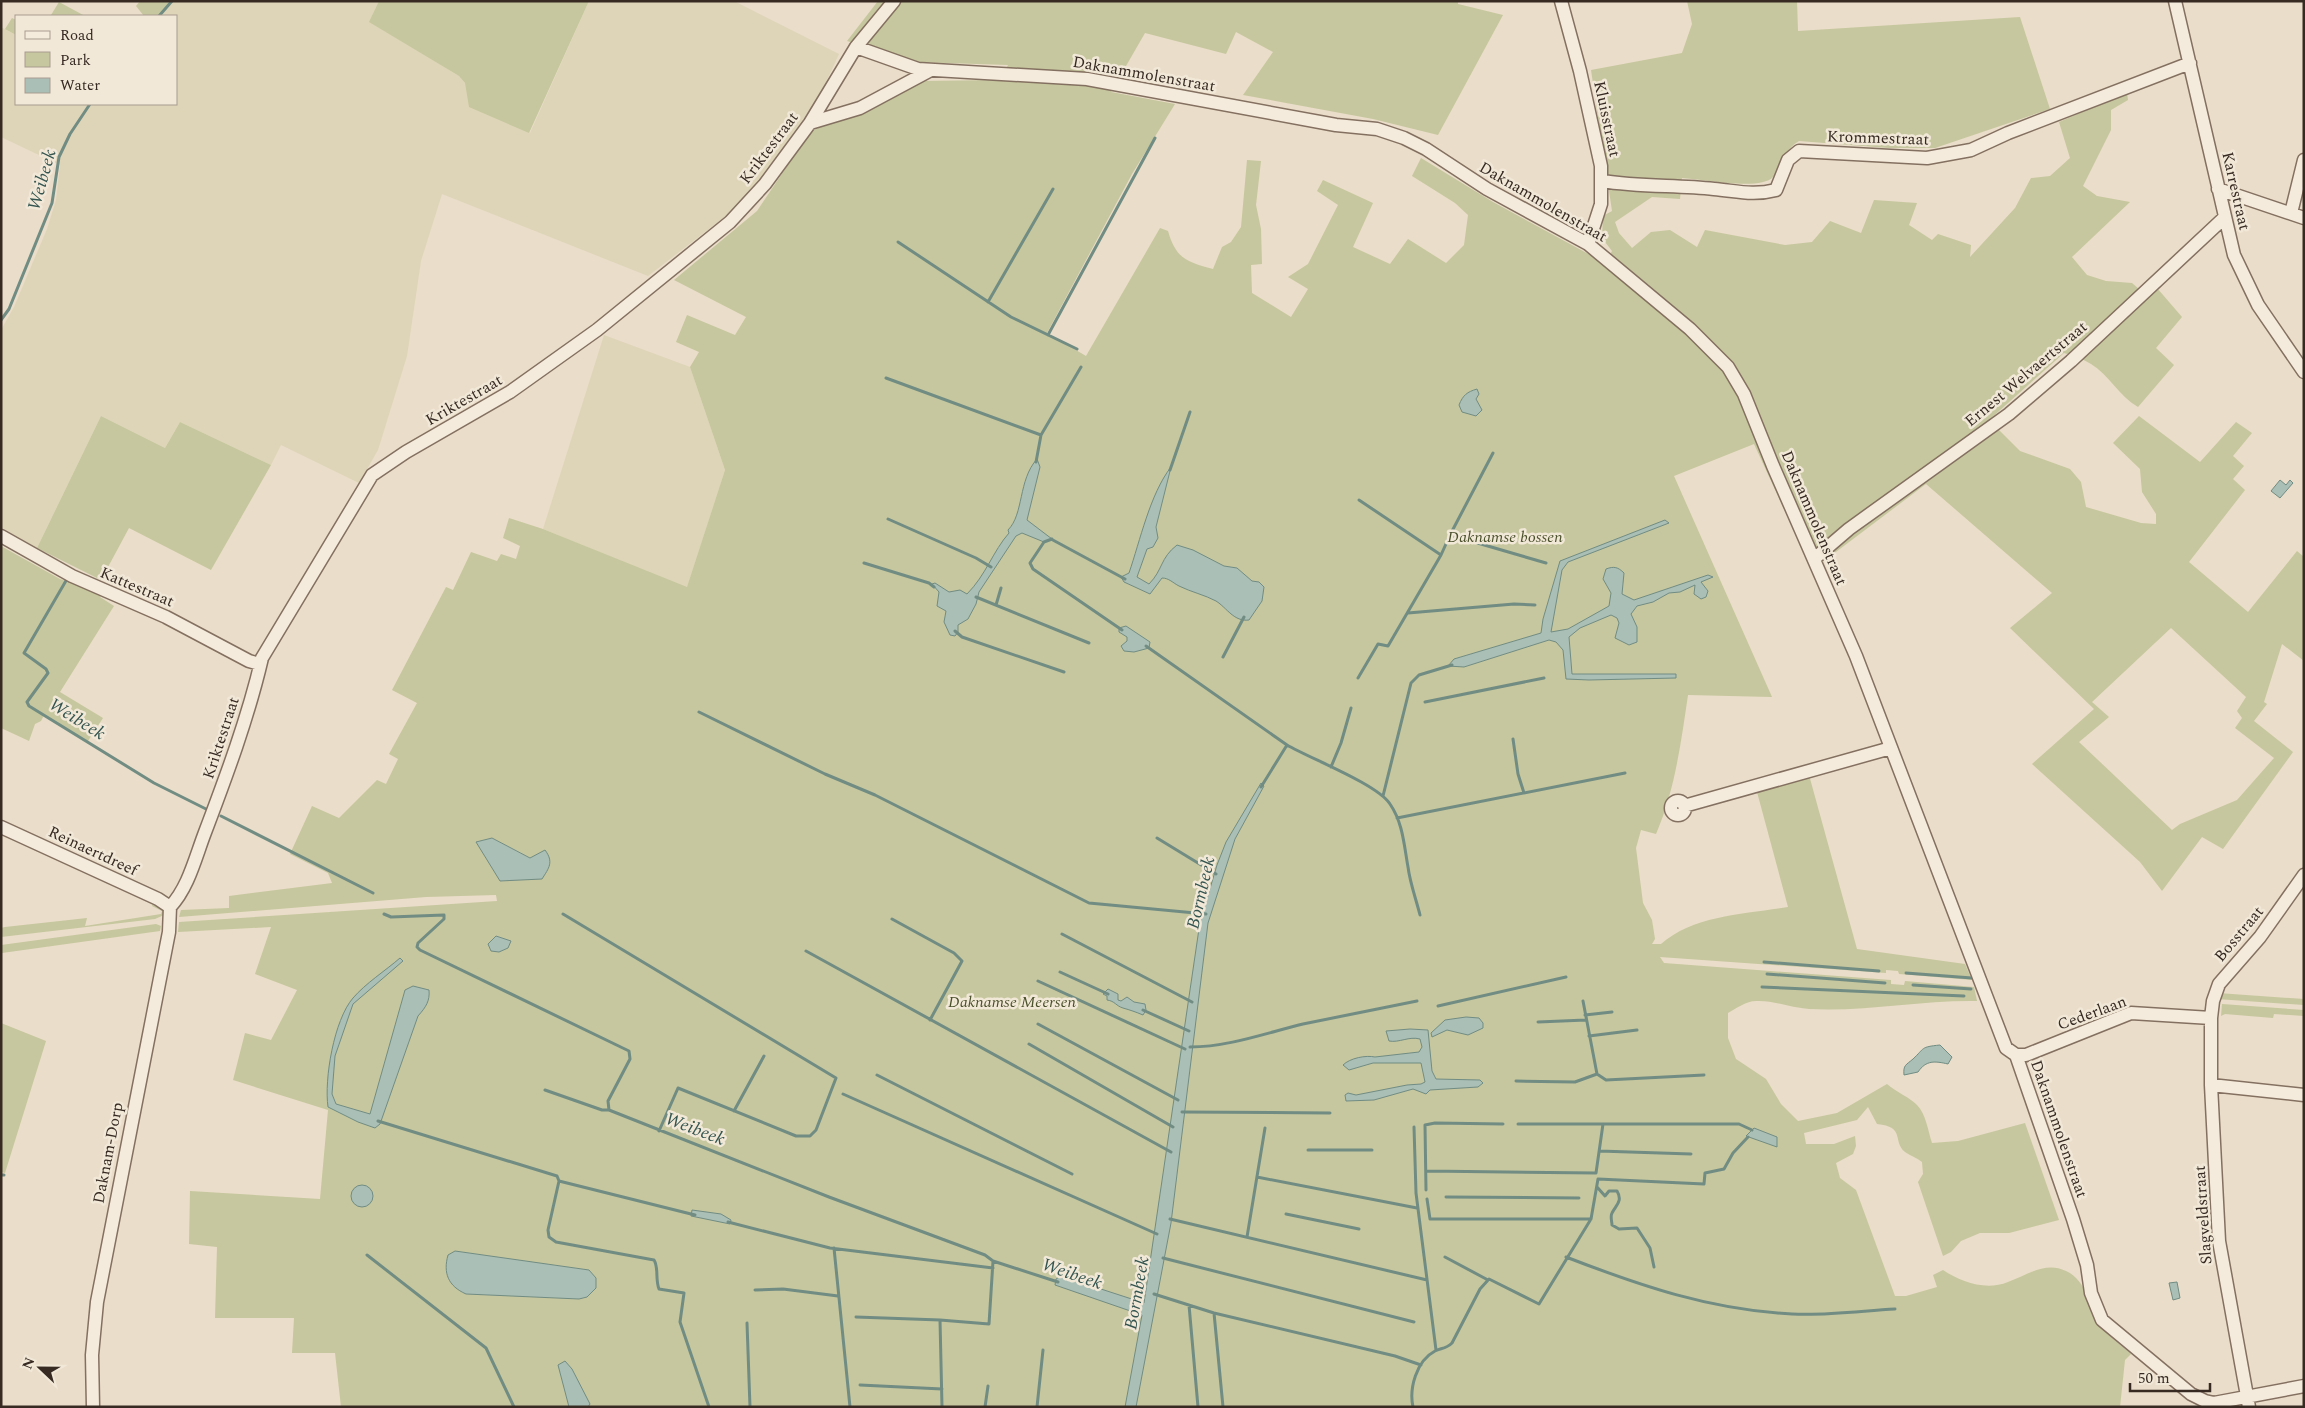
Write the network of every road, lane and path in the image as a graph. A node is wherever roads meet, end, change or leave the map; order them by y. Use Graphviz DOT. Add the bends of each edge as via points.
graph roads {
  1 [pos="894,1"];
  2 [pos="1560,1"];
  3 [pos="2175,1"];
  4 [pos="856,47"];
  5 [pos="2190,63"];
  6 [pos="931,70"];
  7 [pos="810,123"];
  8 [pos="2304,160"];
  9 [pos="1602,181"];
  10 [pos="2218,189"];
  11 [pos="2291,213"];
  12 [pos="2224,218"];
  13 [pos="2304,218"];
  14 [pos="1588,244"];
  15 [pos="2304,372"];
  16 [pos="1,536"];
  17 [pos="1814,559"];
  18 [pos="260,664"];
  19 [pos="1891,748"];
  20 [pos="1684,806"];
  21 [pos="1,827"];
  22 [pos="2304,875"];
  23 [pos="170,907"];
  24 [pos="2211,1018"];
  25 [pos="2016,1055"];
  26 [pos="2211,1086"];
  27 [pos="2304,1095"];
  28 [pos="2304,1386"];
  29 [pos="2248,1402"];
  30 [pos="93,1407"];
  1 -- 4 [label="street, Kriktestraat"];
  2 -- 9 [label="street, Kluisstraat" via="1580,71"];
  3 -- 5 [label="street, Karrestraat"];
  4 -- 6 [label="street, Daknammolenstraat" via="918,69"];
  4 -- 7 [label="street, Kriktestraat"];
  5 -- 9 [label="street, Krommestraat" via="1971,150 1928,158 1799,151 1788,160 1776,190 1760,194 1632,186"];
  5 -- 10 [label="street, Karrestraat"];
  6 -- 7 [label="street" via="860,108"];
  6 -- 14 [label="street, Daknammolenstraat" via="1087,79 1280,115 1377,129 1426,149 1487,189"];
  7 -- 18 [label="street, Kriktestraat" via="765,184 730,222 597,330 510,392 372,475"];
  8 -- 11 [label="street"];
  9 -- 14 [label="street, Kluisstraat" via="1601,204"];
  10 -- 11 [label="street"];
  10 -- 12 [label="street, Karrestraat"];
  11 -- 13 [label="street"];
  12 -- 15 [label="street, Karrestraat" via="2234,255 2258,305"];
  12 -- 17 [label="street, Ernest Welvaertstraat" via="2071,361 2009,414"];
  14 -- 17 [label="street, Daknammolenstraat" via="1690,328 1728,368 1744,394"];
  16 -- 18 [label="street, Kattestraat" via="72,576 166,617"];
  17 -- 19 [label="street, Daknammolenstraat"];
  18 -- 23 [label="street, Kriktestraat" via="220,793 183,890"];
  19 -- 20 [label="street"];
  19 -- 25 [label="street, Daknammolenstraat" via="2006,1048"];
  21 -- 23 [label="street, Reinaertdreef"];
  22 -- 24 [label="street, Bosstraat" via="2266,929 2219,984"];
  23 -- 30 [label="street, Daknam-Dorp" via="169,932 96,1302"];
  24 -- 25 [label="street, Cederlaan" via="2131,1013 2026,1055"];
  24 -- 26 [label="street, Slagveldstraat"];
  25 -- 29 [label="street, Daknammolenstraat" via="2076,1228 2088,1265 2091,1293 2102,1320 2191,1394 2214,1403"];
  26 -- 27 [label="street"];
  26 -- 29 [label="street, Slagveldstraat" via="2219,1241"];
  28 -- 29 [label="street"];
}
